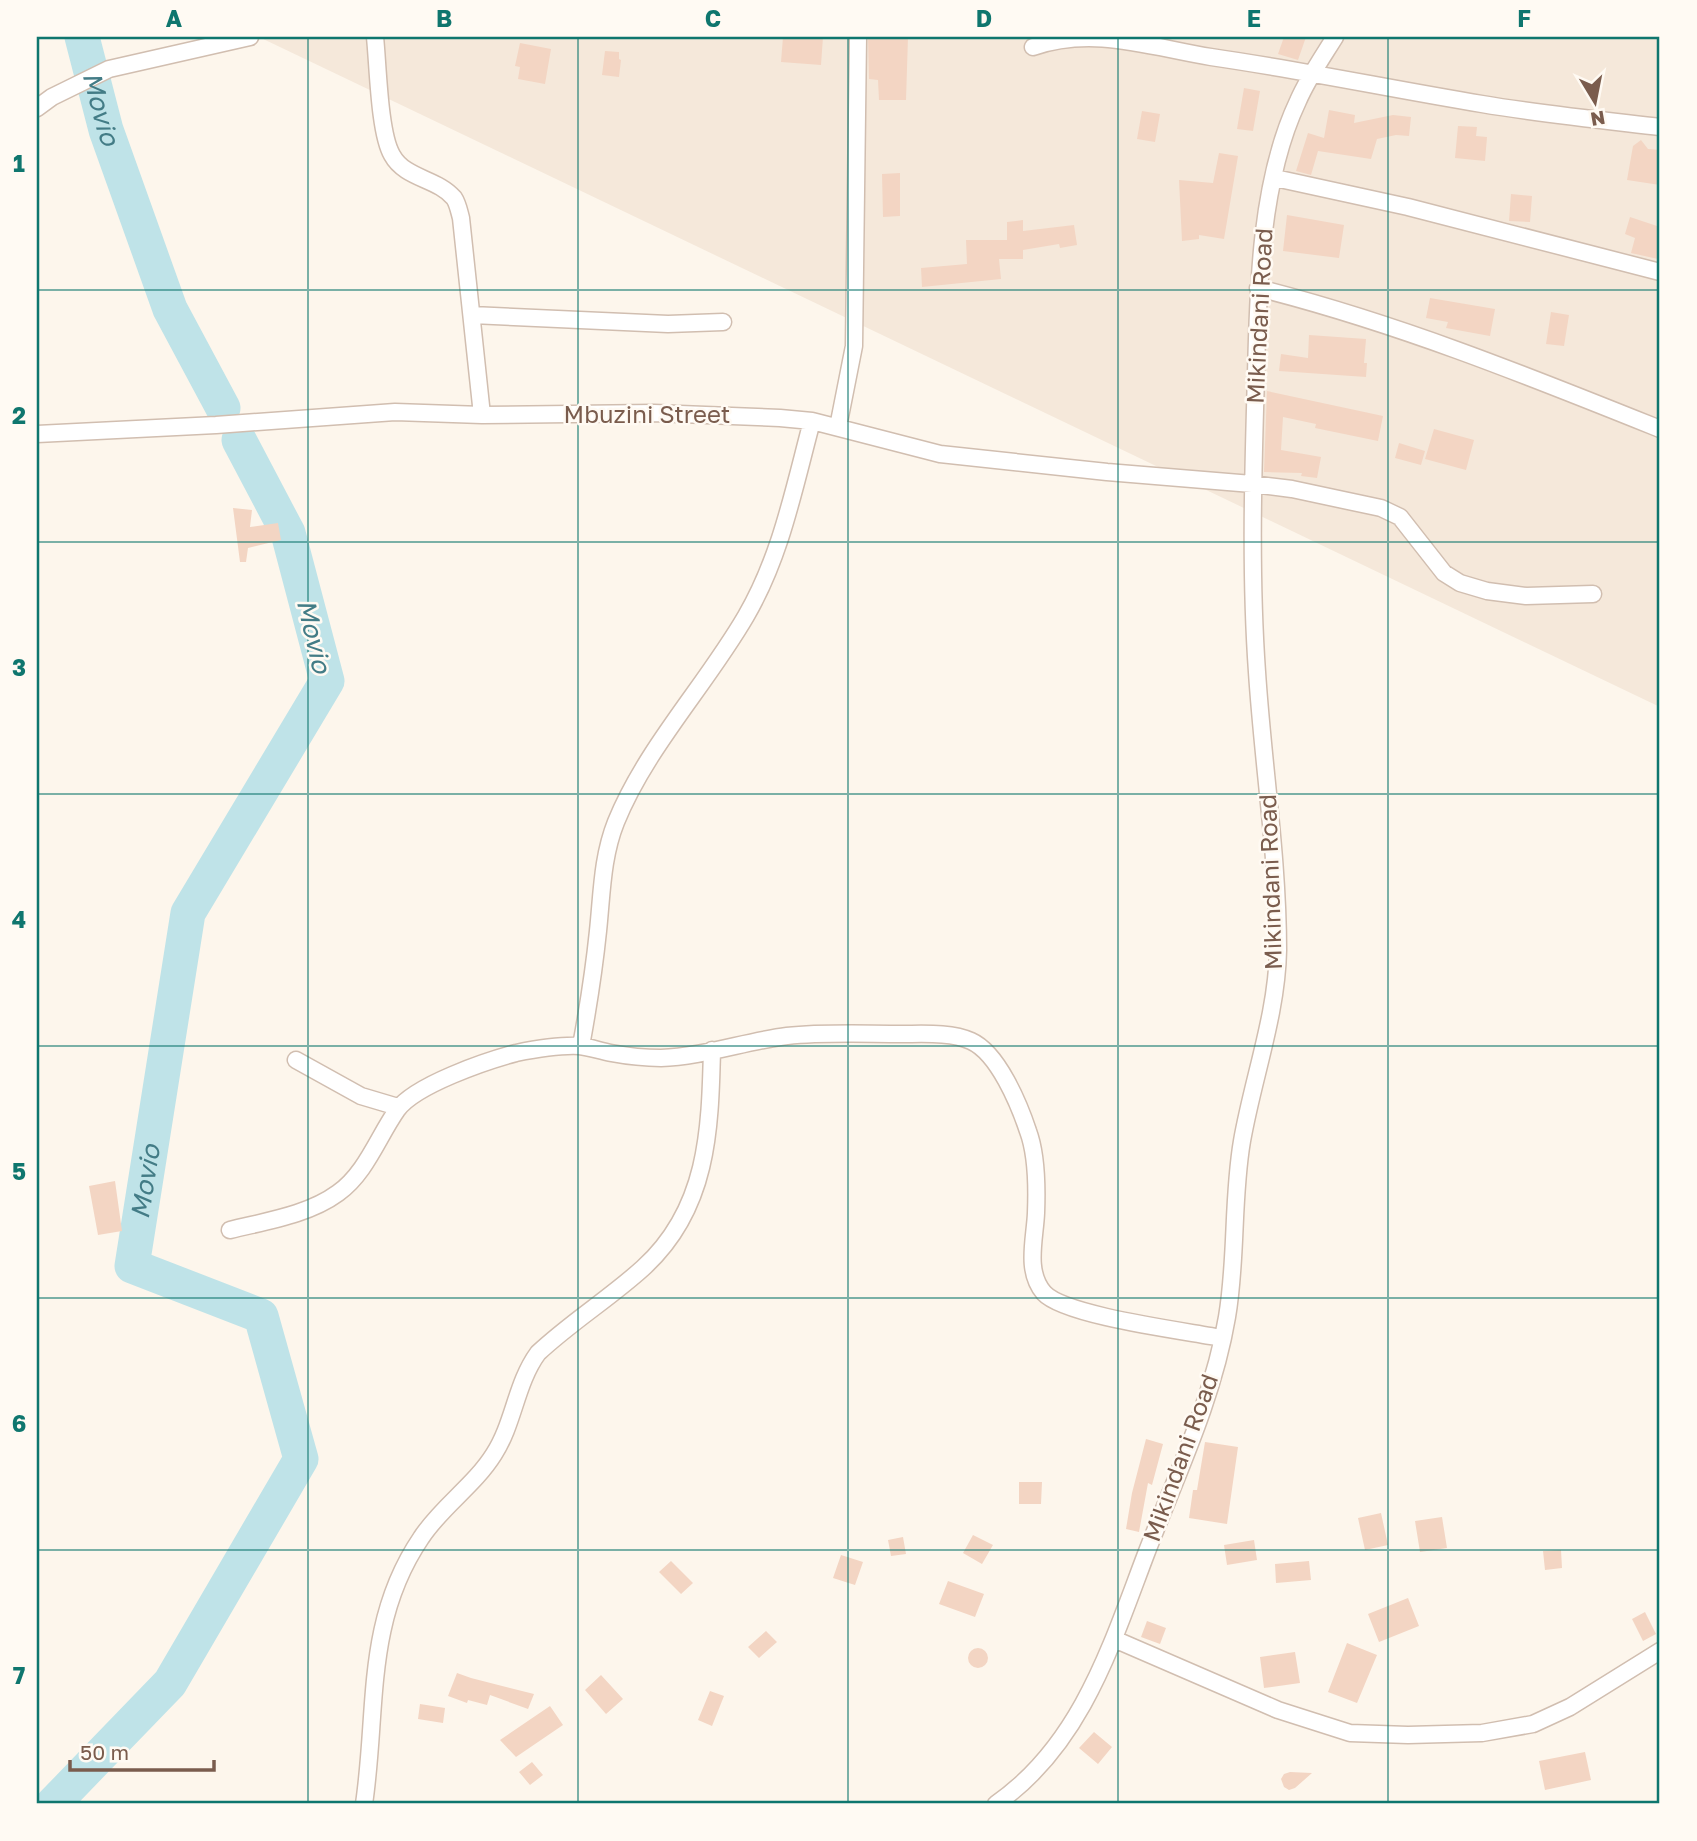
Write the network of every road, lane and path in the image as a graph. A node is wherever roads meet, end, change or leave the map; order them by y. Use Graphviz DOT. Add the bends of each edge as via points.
graph roads {
  1 [pos="250,37"];
  2 [pos="375,37"];
  3 [pos="858,37"];
  4 [pos="1335,37"];
  5 [pos="1033,47"];
  6 [pos="1312,72"];
  7 [pos="37,108"];
  8 [pos="1660,127"];
  9 [pos="1275,177"];
  10 [pos="1660,272"];
  11 [pos="1258,288"];
  12 [pos="472,315"];
  13 [pos="723,322"];
  14 [pos="482,415"];
  15 [pos="812,421"];
  16 [pos="838,427"];
  17 [pos="1660,429"];
  18 [pos="37,434"];
  19 [pos="1252,484"];
  20 [pos="1593,594"];
  21 [pos="582,1046"];
  22 [pos="712,1049"];
  23 [pos="296,1060"];
  24 [pos="398,1107"];
  25 [pos="230,1230"];
  26 [pos="1222,1338"];
  27 [pos="1114,1639"];
  28 [pos="1660,1651"];
  29 [pos="364,1804"];
  30 [pos="996,1804"];
  1 -- 7 [label="street" via="109,69"];
  2 -- 12 [label="street" via="388,146 407,171 454,199 461,218"];
  3 -- 16 [label="street" via="853,346"];
  4 -- 6 [label="street, Mikindani Road"];
  5 -- 6 [label="street" via="1056,39 1139,42"];
  6 -- 8 [label="street" via="1530,112"];
  6 -- 9 [label="street, Mikindani Road" via="1296,104"];
  9 -- 10 [label="street" via="1408,206"];
  9 -- 11 [label="street, Mikindani Road"];
  11 -- 17 [label="street" via="1458,349"];
  11 -- 19 [label="street, Mikindani Road"];
  12 -- 13 [label="street" via="668,324"];
  12 -- 14 [label="street"];
  14 -- 15 [label="street, Mbuzini Street" via="725,414"];
  14 -- 18 [label="street, Mbuzini Street" via="394,412"];
  15 -- 16 [label="street, Mbuzini Street"];
  15 -- 21 [label="street" via="774,560 761,589 661,741 608,841"];
  16 -- 19 [label="street, Mbuzini Street" via="940,454"];
  19 -- 20 [label="street, Mbuzini Street" via="1391,512 1400,517 1444,573 1460,583 1526,596"];
  19 -- 26 [label="street, Mikindani Road" via="1256,670 1275,870 1278,955 1268,1029 1250,1094 1241,1151"];
  21 -- 22 [label="street" via="662,1058"];
  21 -- 24 [label="street" via="518,1053 475,1065"];
  22 -- 26 [label="street" via="833,1034 952,1036 972,1042 988,1054 1007,1083 1030,1134 1037,1209 1032,1262 1035,1279 1046,1295 1093,1314"];
  22 -- 29 [label="street" via="710,1121 702,1168 685,1215 644,1267 538,1353 528,1366 505,1436 493,1457 422,1536 402,1570 385,1615 375,1662"];
  23 -- 24 [label="street" via="361,1096"];
  24 -- 25 [label="street" via="364,1164 342,1190 324,1203"];
  26 -- 27 [label="street, Mikindani Road" via="1203,1412"];
  27 -- 28 [label="street" via="1278,1710 1350,1733 1408,1735 1482,1733 1533,1724 1570,1707"];
  27 -- 30 [label="street, Mikindani Road" via="1069,1730 1049,1758"];
}
